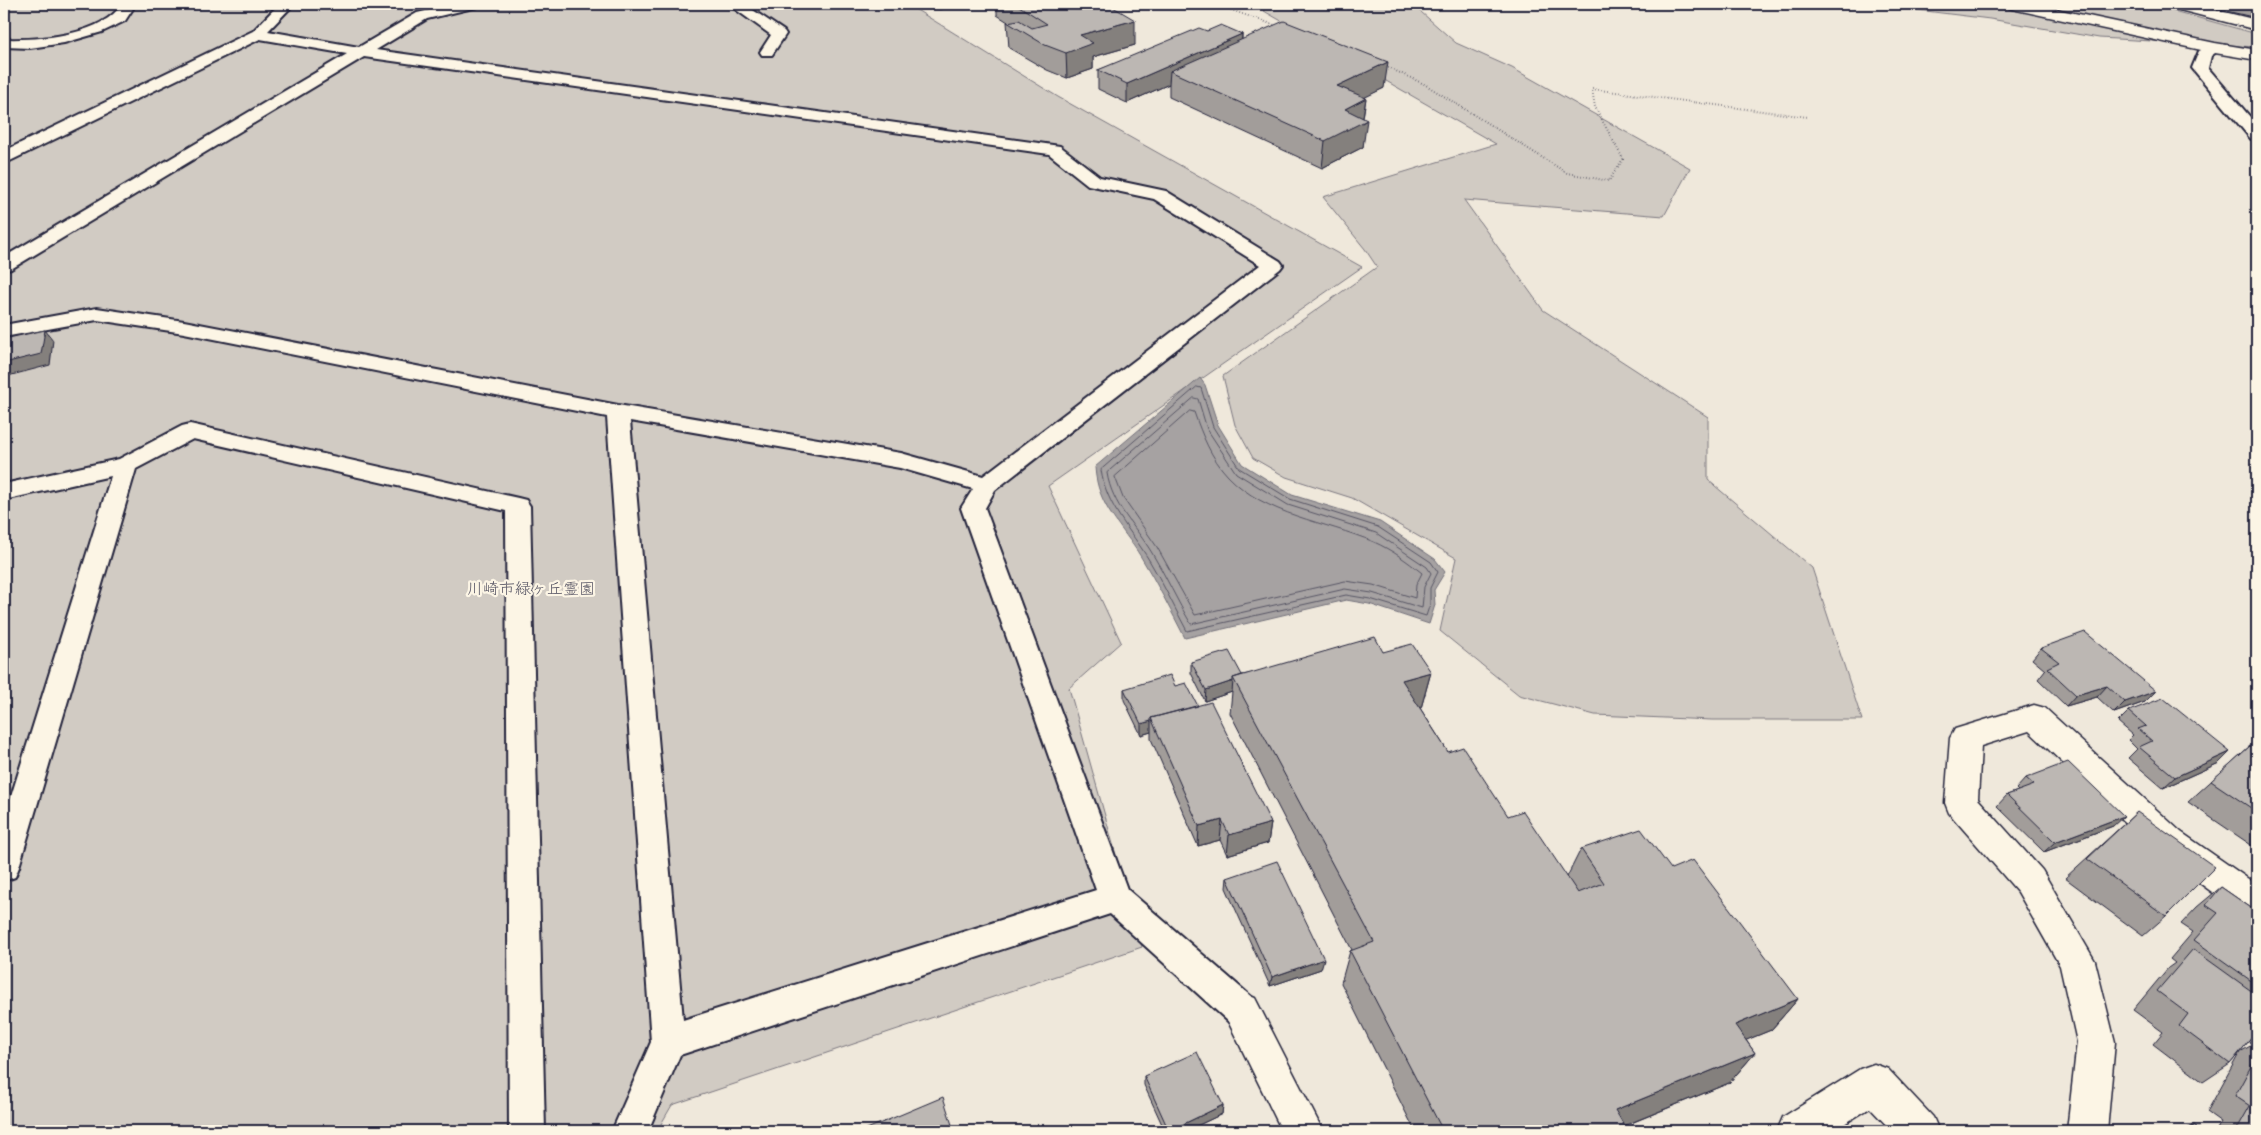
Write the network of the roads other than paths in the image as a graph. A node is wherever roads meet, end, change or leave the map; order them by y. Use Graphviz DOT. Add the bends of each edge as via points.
graph roads {
  1 [pos="129,4"];
  2 [pos="287,4"];
  3 [pos="472,4"];
  4 [pos="735,4"];
  5 [pos="2012,4"];
  6 [pos="2173,4"];
  7 [pos="2257,26"];
  8 [pos="258,34"];
  9 [pos="4,43"];
  10 [pos="2215,48"];
  11 [pos="360,52"];
  12 [pos="767,52"];
  13 [pos="2257,55"];
  14 [pos="2257,135"];
  15 [pos="4,158"];
  16 [pos="4,265"];
  17 [pos="4,331"];
  18 [pos="618,412"];
  19 [pos="126,466"];
  20 [pos="987,485"];
  21 [pos="4,492"];
  22 [pos="4,867"];
  23 [pos="1115,898"];
  24 [pos="2257,905"];
  25 [pos="1242,1011"];
  26 [pos="668,1042"];
  27 [pos="526,1131"];
  28 [pos="630,1131"];
  29 [pos="1303,1131"];
  30 [pos="1796,1131"];
  31 [pos="1919,1131"];
  32 [pos="2087,1131"];
  1 -- 9 [label="lane" via="120,18 98,29 64,39 30,44"];
  2 -- 8 [label="lane"];
  3 -- 11 [label="lane" via="422,16"];
  4 -- 12 [label="lane" via="779,34"];
  5 -- 10 [label="street"];
  6 -- 7 [label="street"];
  8 -- 11 [label="lane"];
  8 -- 15 [label="lane"];
  10 -- 13 [label="street"];
  10 -- 14 [label="lane" via="2204,54 2200,68"];
  11 -- 16 [label="lane"];
  11 -- 20 [label="lane" via="1054,150 1094,181 1160,195 1274,265"];
  17 -- 18 [label="lane" via="97,314 184,327"];
  18 -- 20 [label="lane" via="901,461"];
  18 -- 26 [label="lane"];
  19 -- 21 [label="lane"];
  19 -- 22 [label="lane"];
  19 -- 27 [label="lane" via="190,431 518,506"];
  20 -- 23 [label="lane" via="974,508"];
  23 -- 25 [label="lane"];
  23 -- 26 [label="lane"];
  24 -- 32 [label="street" via="2169,842 2034,717 1966,738 1962,803 2030,882 2077,961 2096,1042"];
  25 -- 29 [label="street"];
  26 -- 28 [label="lane"];
  30 -- 31 [label="street" via="1874,1083"];
}
